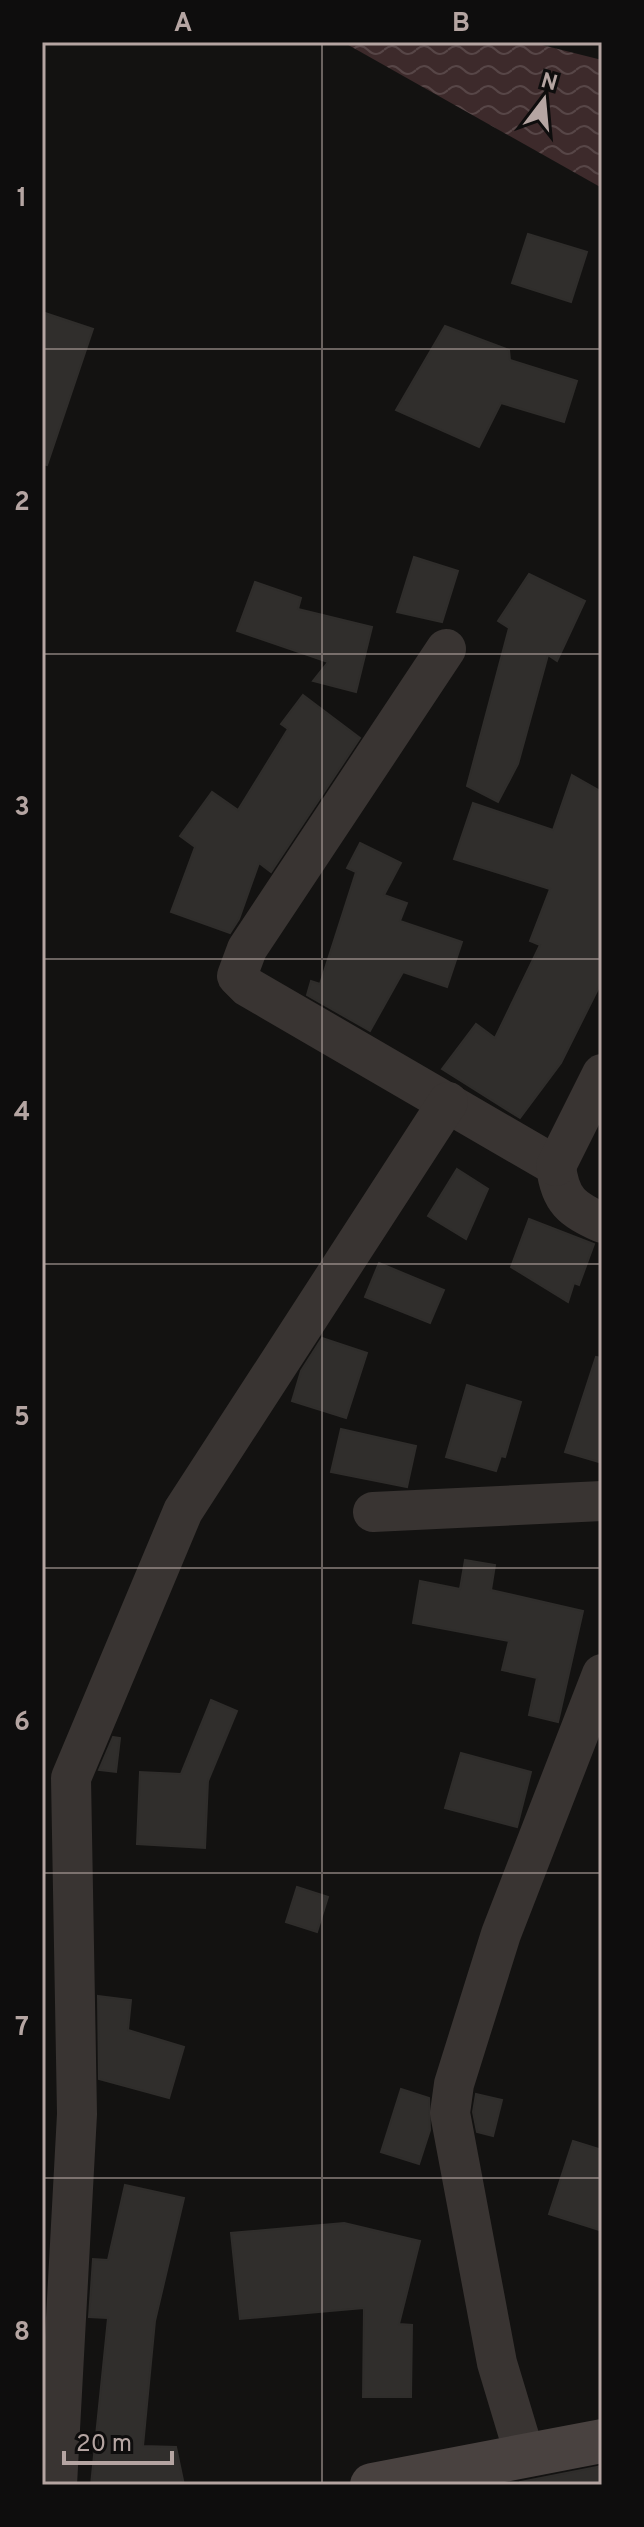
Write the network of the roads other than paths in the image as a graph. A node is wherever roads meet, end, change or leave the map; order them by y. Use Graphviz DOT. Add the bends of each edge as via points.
graph roads {
  1 [pos="446,649"];
  2 [pos="602,1074"];
  3 [pos="448,1102"];
  4 [pos="556,1166"];
  5 [pos="602,1223"];
  6 [pos="602,1501"];
  7 [pos="373,1512"];
  8 [pos="602,1674"];
  9 [pos="602,2441"];
  10 [pos="525,2456"];
  11 [pos="57,2485"];
  12 [pos="372,2485"];
  1 -- 3 [label="street" via="270,912 237,976"];
  2 -- 4 [label="street"];
  3 -- 4 [label="street"];
  3 -- 11 [label="street" via="183,1511 71,1778 77,2114"];
  4 -- 5 [label="street" via="558,1183 572,1208"];
  6 -- 7 [label="street"];
  8 -- 10 [label="street" via="501,1934 454,2084 450,2113 497,2363"];
  9 -- 10 [label="main road"];
  10 -- 12 [label="main road"];
}
